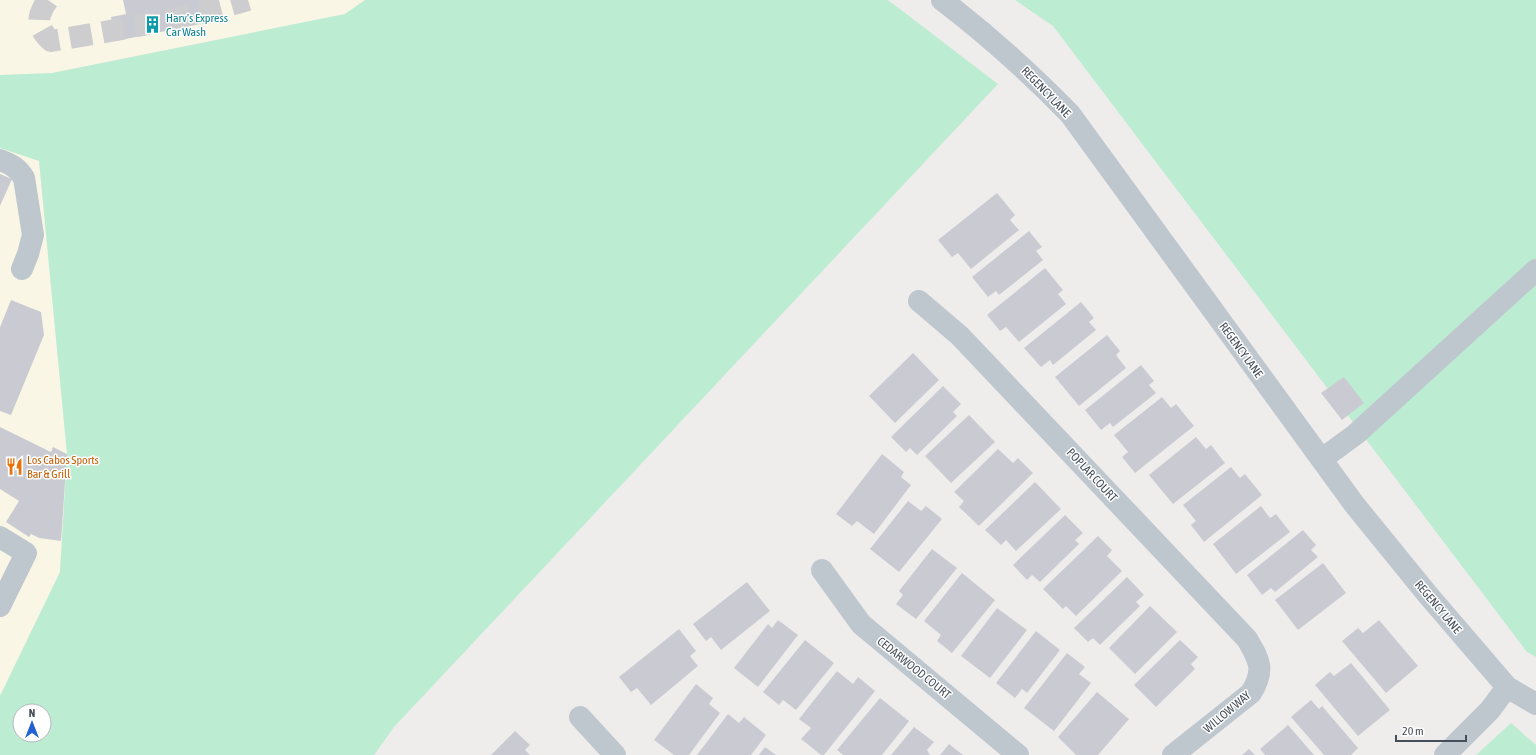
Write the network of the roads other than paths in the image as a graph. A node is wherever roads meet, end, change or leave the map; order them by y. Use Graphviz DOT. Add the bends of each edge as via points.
graph roads {
  1 [pos="942,0"];
  2 [pos="0,160"];
  3 [pos="22,269"];
  4 [pos="1536,270"];
  5 [pos="919,301"];
  6 [pos="1322,459"];
  7 [pos="0,537"];
  8 [pos="822,570"];
  9 [pos="0,606"];
  10 [pos="1257,657"];
  11 [pos="1507,687"];
  12 [pos="1536,704"];
  13 [pos="580,717"];
  14 [pos="616,755"];
  15 [pos="1018,755"];
  16 [pos="1173,755"];
  17 [pos="1445,755"];
  1 -- 6 [label="street, REGENCY LANE" via="1032,75 1070,114"];
  2 -- 3 [label="street" via="12,164 24,178 33,235"];
  4 -- 6 [label="street" via="1356,434"];
  5 -- 10 [label="street, POPLAR COURT" via="960,336 1247,639"];
  6 -- 11 [label="street, REGENCY LANE" via="1354,504"];
  7 -- 9 [label="street" via="26,553"];
  8 -- 15 [label="street, CEDARWOOD COURT" via="861,624"];
  10 -- 16 [label="street, WILLOW WAY" via="1261,669 1251,693"];
  11 -- 12 [label="street, REGENCY LANE"];
  11 -- 17 [label="street" via="1490,710"];
  13 -- 14 [label="street"];
}
